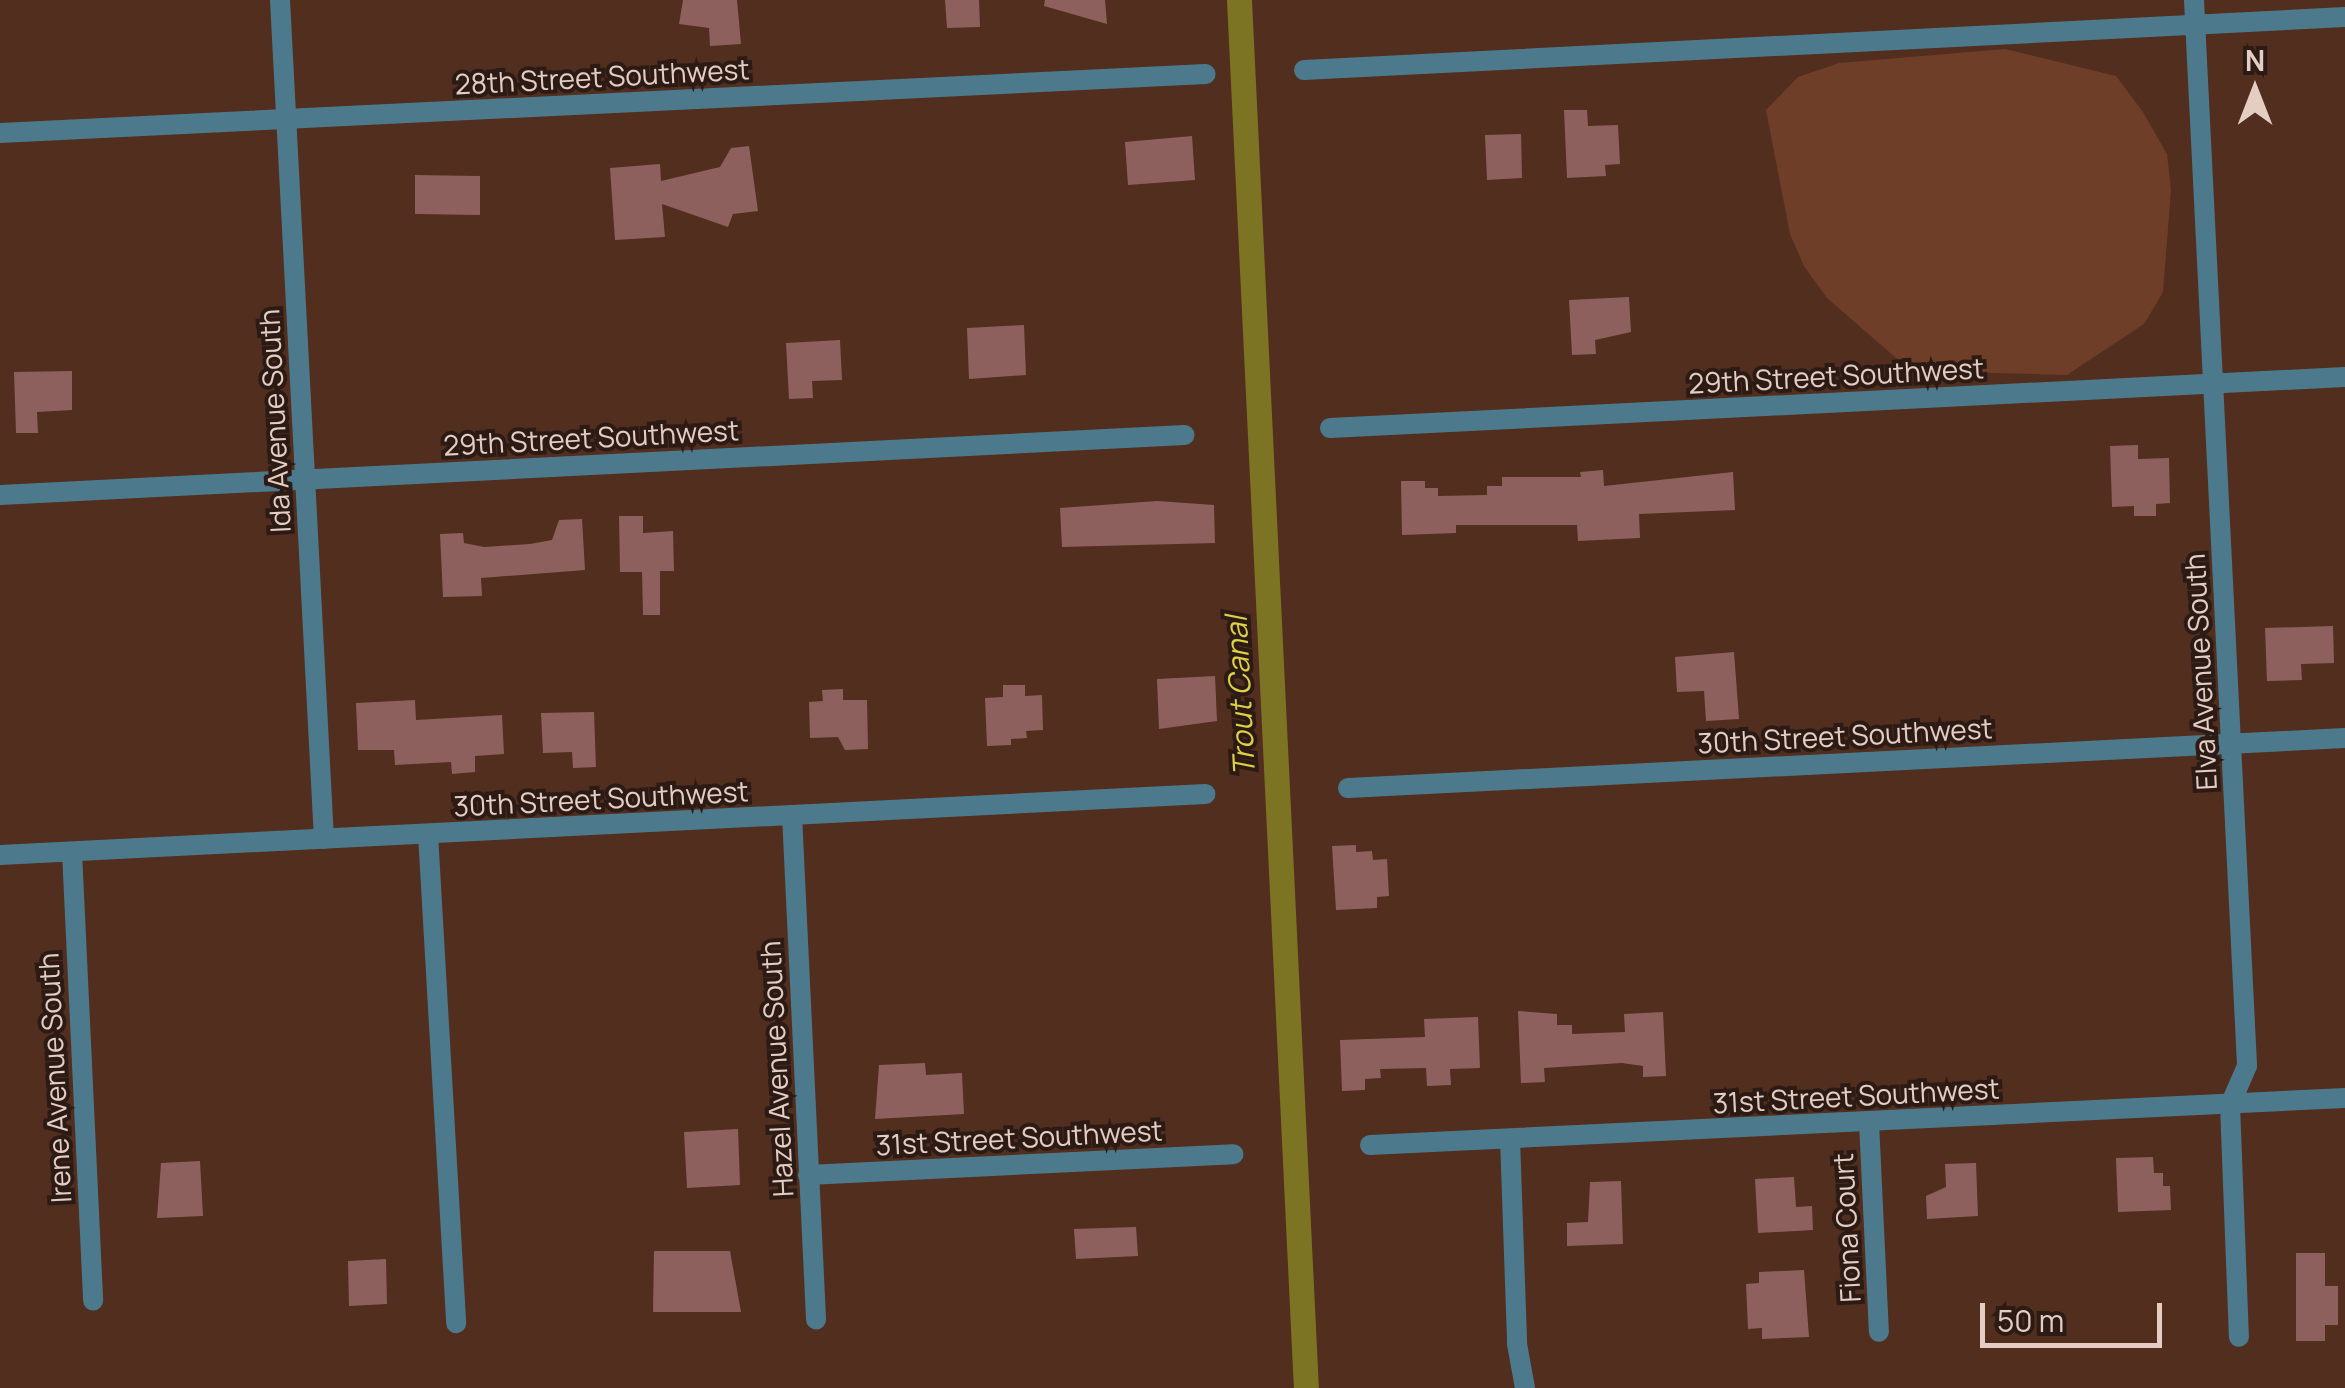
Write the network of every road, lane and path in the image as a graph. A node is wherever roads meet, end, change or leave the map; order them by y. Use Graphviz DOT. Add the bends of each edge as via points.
graph roads {
  1 [pos="280,0"];
  2 [pos="2194,0"];
  3 [pos="2345,17"];
  4 [pos="2195,24"];
  5 [pos="1304,70"];
  6 [pos="1206,74"];
  7 [pos="286,118"];
  8 [pos="0,134"];
  9 [pos="2345,377"];
  10 [pos="2214,384"];
  11 [pos="1330,428"];
  12 [pos="1184,435"];
  13 [pos="304,480"];
  14 [pos="0,495"];
  15 [pos="2345,738"];
  16 [pos="2231,742"];
  17 [pos="1348,788"];
  18 [pos="1205,794"];
  19 [pos="792,816"];
  20 [pos="428,834"];
  21 [pos="324,840"];
  22 [pos="72,852"];
  23 [pos="0,855"];
  24 [pos="2345,1098"];
  25 [pos="2230,1105"];
  26 [pos="1869,1122"];
  27 [pos="1510,1139"];
  28 [pos="1370,1145"];
  29 [pos="1234,1154"];
  30 [pos="808,1175"];
  31 [pos="93,1301"];
  32 [pos="816,1319"];
  33 [pos="456,1323"];
  34 [pos="1879,1332"];
  35 [pos="2239,1337"];
  36 [pos="1526,1388"];
  1 -- 7 [label="street, Ida Avenue South"];
  2 -- 4 [label="street, Elva Avenue South"];
  3 -- 4 [label="street"];
  4 -- 5 [label="street"];
  4 -- 10 [label="street, Elva Avenue South"];
  6 -- 7 [label="street, 28th Street Southwest"];
  7 -- 8 [label="street, 28th Street Southwest"];
  7 -- 13 [label="street, Ida Avenue South"];
  9 -- 10 [label="street, 29th Street Southwest"];
  10 -- 11 [label="street, 29th Street Southwest"];
  10 -- 16 [label="street, Elva Avenue South"];
  12 -- 13 [label="street, 29th Street Southwest"];
  13 -- 14 [label="street, 29th Street Southwest"];
  13 -- 21 [label="street, Ida Avenue South"];
  15 -- 16 [label="street, 30th Street Southwest"];
  16 -- 17 [label="street, 30th Street Southwest"];
  16 -- 25 [label="street, Elva Avenue South" via="2247,1066"];
  18 -- 19 [label="street, 30th Street Southwest"];
  19 -- 20 [label="street, 30th Street Southwest"];
  19 -- 30 [label="street, Hazel Avenue South"];
  20 -- 21 [label="street, 30th Street Southwest"];
  20 -- 33 [label="street"];
  21 -- 22 [label="street, 30th Street Southwest"];
  22 -- 23 [label="street, 30th Street Southwest"];
  22 -- 31 [label="street, Irene Avenue South"];
  24 -- 25 [label="street, 31st Street Southwest"];
  25 -- 26 [label="street, 31st Street Southwest"];
  25 -- 35 [label="street, Elva Avenue South"];
  26 -- 27 [label="street, 31st Street Southwest"];
  26 -- 34 [label="street, Fiona Court"];
  27 -- 28 [label="street, 31st Street Southwest"];
  27 -- 36 [label="street" via="1517,1344"];
  29 -- 30 [label="street, 31st Street Southwest"];
  30 -- 32 [label="street, Hazel Avenue South"];
}
